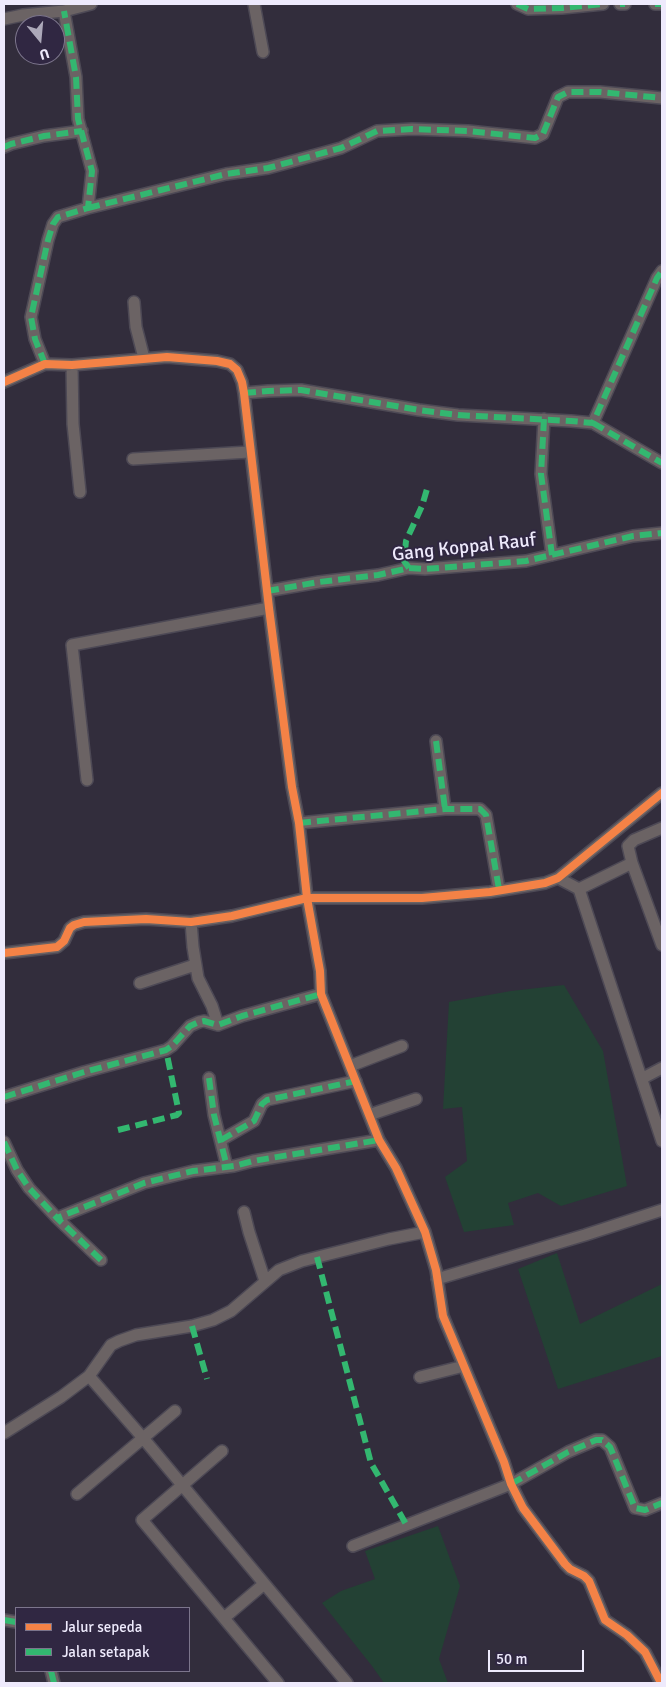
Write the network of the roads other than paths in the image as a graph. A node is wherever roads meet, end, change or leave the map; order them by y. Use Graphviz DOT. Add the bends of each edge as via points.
graph roads {
  1 [pos="91,4"];
  2 [pos="254,4"];
  3 [pos="517,4"];
  4 [pos="603,4"];
  5 [pos="620,4"];
  6 [pos="626,4"];
  7 [pos="655,4"];
  8 [pos="662,4"];
  9 [pos="64,11"];
  10 [pos="4,19"];
  11 [pos="263,52"];
  12 [pos="662,98"];
  13 [pos="82,131"];
  14 [pos="4,147"];
  15 [pos="88,208"];
  16 [pos="662,271"];
  17 [pos="134,302"];
  18 [pos="144,358"];
  19 [pos="45,364"];
  20 [pos="72,365"];
  21 [pos="4,382"];
  22 [pos="244,393"];
  23 [pos="544,419"];
  24 [pos="593,423"];
  25 [pos="249,452"];
  26 [pos="134,458"];
  27 [pos="662,463"];
  28 [pos="80,492"];
  29 [pos="662,533"];
  30 [pos="552,556"];
  31 [pos="267,591"];
  32 [pos="269,608"];
  33 [pos="436,742"];
  34 [pos="87,780"];
  35 [pos="662,793"];
  36 [pos="445,809"];
  37 [pos="299,822"];
  38 [pos="662,828"];
  39 [pos="632,863"];
  40 [pos="558,878"];
  41 [pos="499,889"];
  42 [pos="579,889"];
  43 [pos="307,898"];
  44 [pos="191,922"];
  45 [pos="662,945"];
  46 [pos="4,953"];
  47 [pos="195,966"];
  48 [pos="140,983"];
  49 [pos="321,994"];
  50 [pos="218,1025"];
  51 [pos="402,1046"];
  52 [pos="350,1066"];
  53 [pos="662,1068"];
  54 [pos="209,1078"];
  55 [pos="643,1078"];
  56 [pos="356,1080"];
  57 [pos="4,1098"];
  58 [pos="416,1099"];
  59 [pos="369,1114"];
  60 [pos="661,1134"];
  61 [pos="221,1140"];
  62 [pos="379,1140"];
  63 [pos="4,1142"];
  64 [pos="227,1167"];
  65 [pos="662,1210"];
  66 [pos="244,1212"];
  67 [pos="57,1218"];
  68 [pos="425,1232"];
  69 [pos="101,1260"];
  70 [pos="437,1279"];
  71 [pos="265,1282"];
  72 [pos="464,1366"];
  73 [pos="89,1376"];
  74 [pos="420,1376"];
  75 [pos="175,1412"];
  76 [pos="4,1434"];
  77 [pos="143,1438"];
  78 [pos="222,1451"];
  79 [pos="511,1484"];
  80 [pos="182,1485"];
  81 [pos="76,1494"];
  82 [pos="662,1503"];
  83 [pos="354,1546"];
  84 [pos="264,1584"];
  85 [pos="224,1618"];
  86 [pos="278,1683"];
  87 [pos="347,1683"];
  88 [pos="661,1683"];
  1 -- 9 [label="street"];
  2 -- 11 [label="street"];
  3 -- 4 [label="street" via="528,8 562,8"];
  5 -- 6 [label="street"];
  7 -- 8 [label="street"];
  9 -- 10 [label="street"];
  9 -- 13 [label="street"];
  12 -- 15 [label="street" via="568,92 558,97 543,134 535,138 468,131 377,131 341,148 268,168 226,174"];
  13 -- 14 [label="street" via="44,136"];
  13 -- 15 [label="street" via="92,171"];
  15 -- 19 [label="street" via="58,217 48,240 31,317"];
  16 -- 24 [label="street"];
  17 -- 18 [label="street"];
  18 -- 20 [label="street"];
  18 -- 22 [label="street" via="217,360 230,364 237,370"];
  19 -- 20 [label="street"];
  19 -- 21 [label="street"];
  20 -- 28 [label="street" via="73,424"];
  22 -- 23 [label="street" via="301,390 419,410"];
  22 -- 25 [label="street"];
  23 -- 24 [label="street"];
  23 -- 30 [label="street" via="541,474"];
  24 -- 27 [label="street"];
  25 -- 26 [label="street"];
  25 -- 31 [label="street"];
  29 -- 30 [label="street, Gang Koppal Rauf" via="632,536"];
  30 -- 31 [label="street, Gang Koppal Rauf" via="510,563 409,568"];
  31 -- 32 [label="street"];
  32 -- 34 [label="street" via="72,645"];
  32 -- 37 [label="street"];
  33 -- 36 [label="street"];
  35 -- 40 [label="street"];
  36 -- 37 [label="street"];
  36 -- 41 [label="street" via="480,808 484,811"];
  37 -- 43 [label="street"];
  38 -- 39 [label="street" via="628,844"];
  39 -- 42 [label="street"];
  39 -- 45 [label="street"];
  40 -- 41 [label="street" via="545,883"];
  40 -- 42 [label="street"];
  41 -- 43 [label="street" via="422,898"];
  42 -- 55 [label="street"];
  43 -- 44 [label="street"];
  43 -- 49 [label="street"];
  44 -- 46 [label="street" via="146,919 84,922 70,928 57,947"];
  44 -- 47 [label="street"];
  47 -- 48 [label="street"];
  47 -- 50 [label="street"];
  49 -- 50 [label="street"];
  49 -- 52 [label="street"];
  50 -- 57 [label="street" via="198,1022 166,1050"];
  51 -- 52 [label="street"];
  52 -- 56 [label="street"];
  53 -- 55 [label="street"];
  54 -- 61 [label="street"];
  55 -- 60 [label="street"];
  56 -- 59 [label="street"];
  56 -- 61 [label="street" via="267,1100 254,1122"];
  58 -- 59 [label="street"];
  59 -- 62 [label="street"];
  61 -- 64 [label="street"];
  62 -- 64 [label="street"];
  62 -- 68 [label="street" via="396,1168"];
  63 -- 67 [label="street" via="29,1188"];
  64 -- 67 [label="street" via="193,1171 144,1183"];
  65 -- 70 [label="street"];
  66 -- 71 [label="street"];
  67 -- 69 [label="street"];
  68 -- 70 [label="street"];
  68 -- 71 [label="street" via="310,1259 279,1270"];
  70 -- 72 [label="street" via="443,1316"];
  71 -- 73 [label="street" via="231,1310 213,1320 136,1335 111,1345"];
  72 -- 74 [label="street"];
  72 -- 79 [label="street"];
  73 -- 76 [label="street"];
  73 -- 77 [label="street"];
  75 -- 77 [label="street"];
  77 -- 80 [label="street"];
  77 -- 81 [label="street"];
  78 -- 80 [label="street"];
  79 -- 82 [label="street" via="568,1452 602,1440 614,1454 635,1508 645,1510"];
  79 -- 83 [label="street"];
  79 -- 88 [label="street" via="523,1508 564,1564 589,1581 605,1620 645,1652"];
  80 -- 84 [label="street"];
  80 -- 85 [label="street" via="142,1520"];
  84 -- 85 [label="street"];
  84 -- 87 [label="street"];
  85 -- 86 [label="street"];
}
